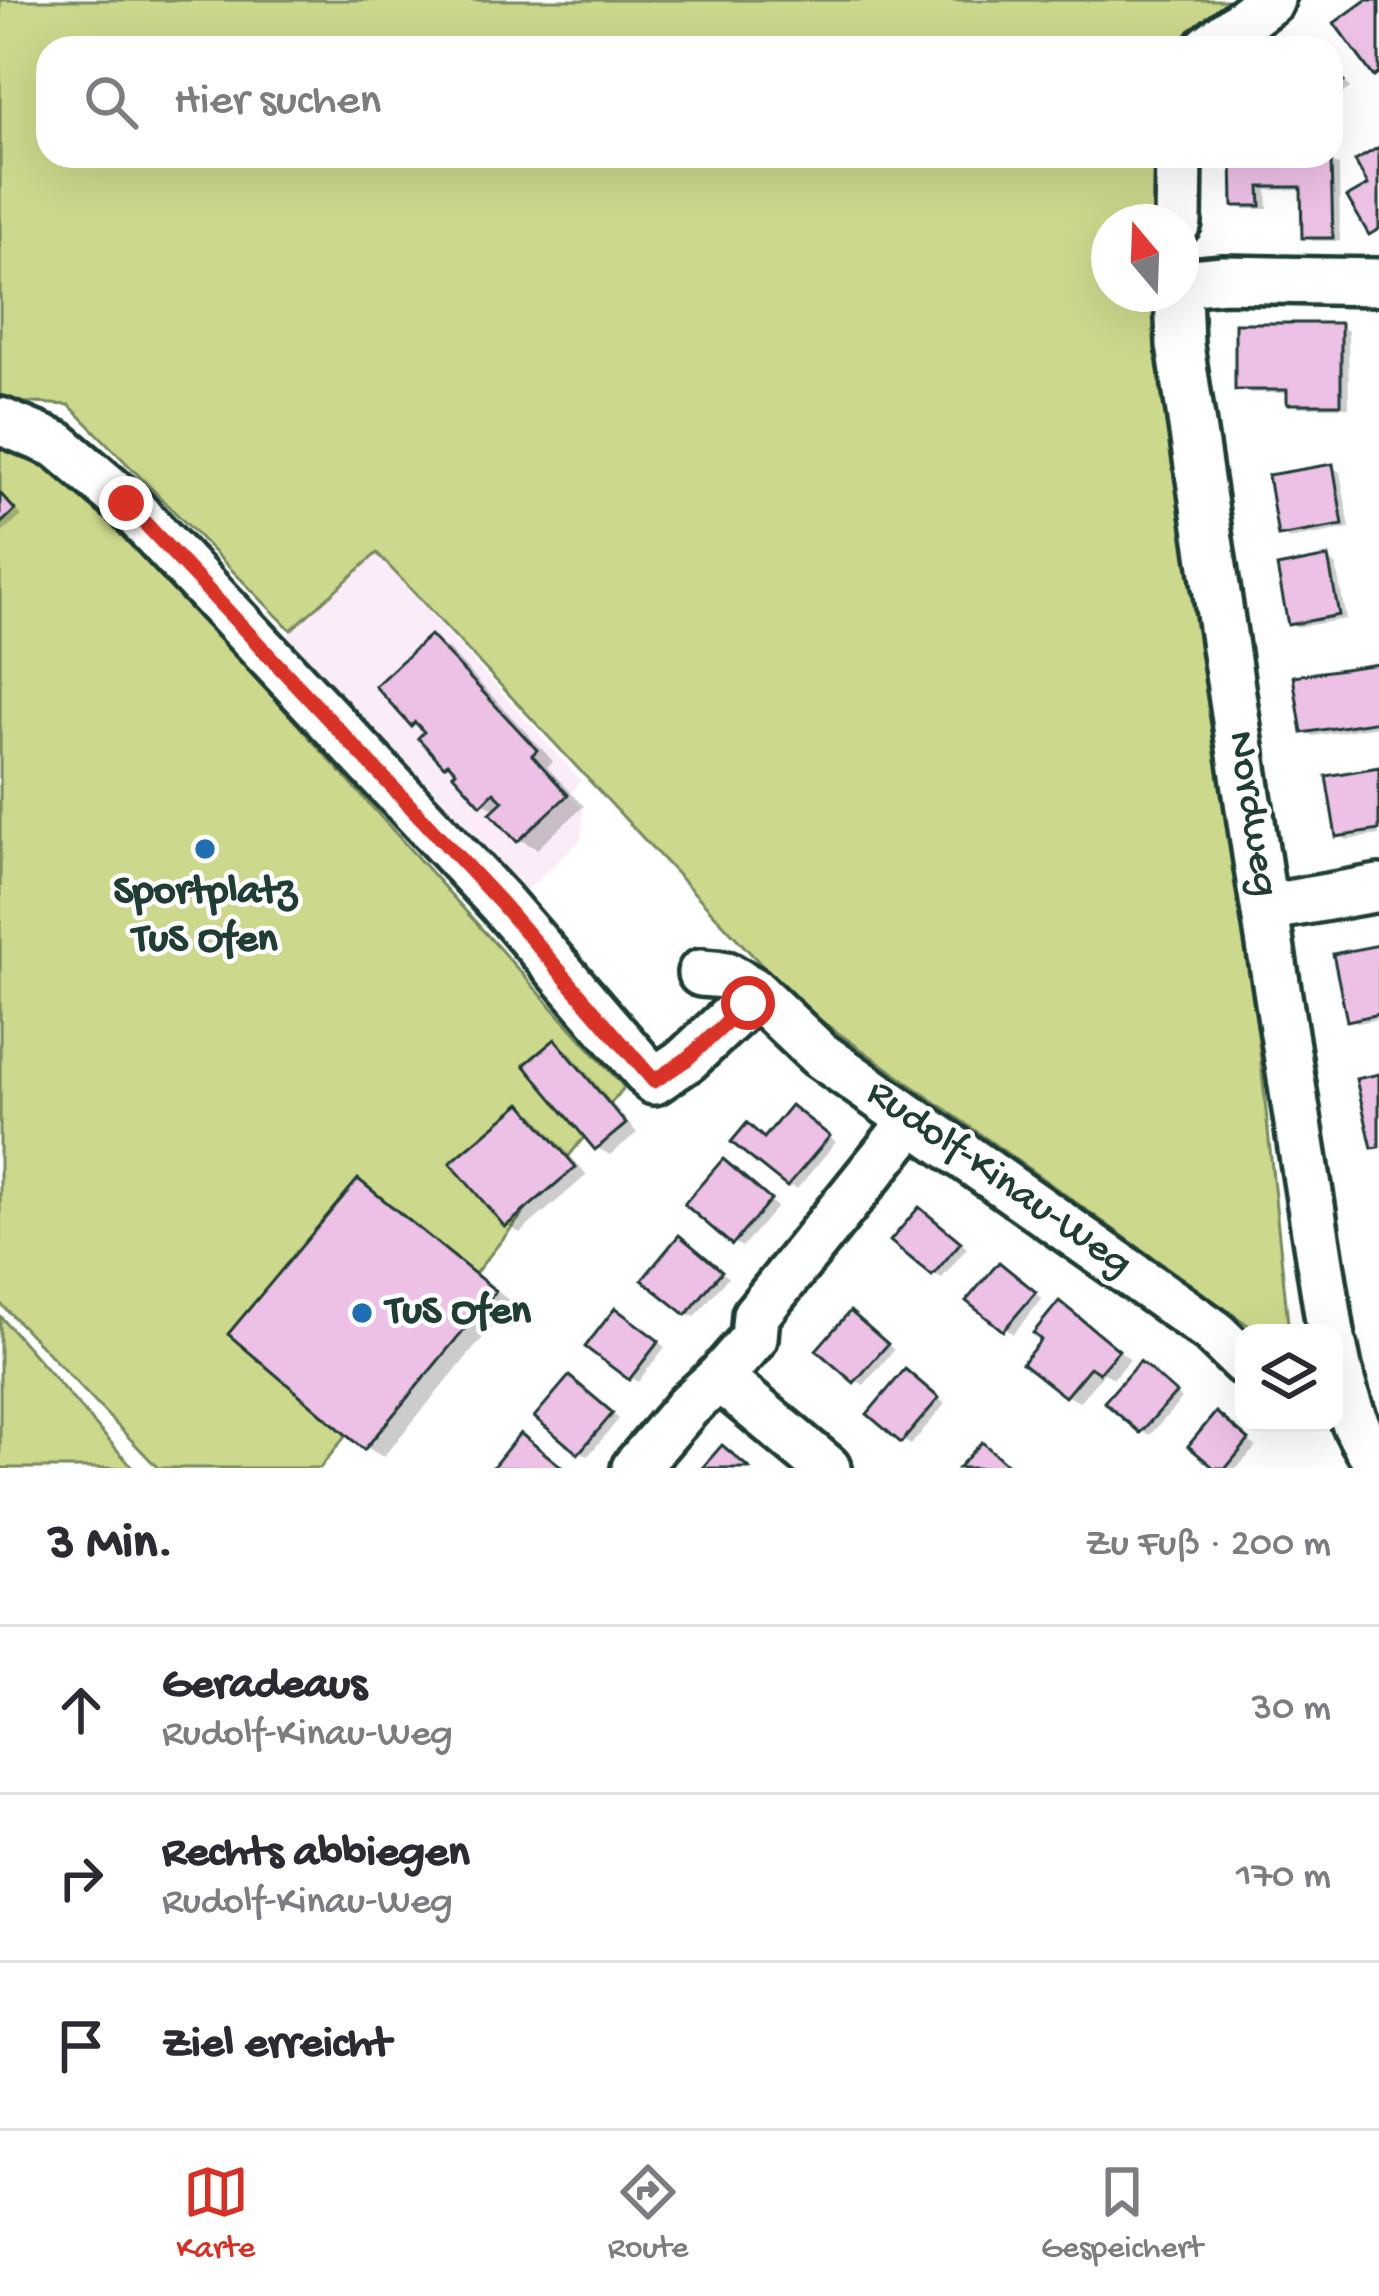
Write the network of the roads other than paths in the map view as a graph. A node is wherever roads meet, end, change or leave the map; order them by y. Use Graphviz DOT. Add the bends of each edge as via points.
graph roads {
  1 [pos="1271,0"];
  2 [pos="1224,36"];
  3 [pos="1179,168"];
  4 [pos="1178,204"];
  5 [pos="1199,281"];
  6 [pos="1379,282"];
  7 [pos="1179,312"];
  8 [pos="0,421"];
  9 [pos="1379,888"];
  10 [pos="1265,908"];
  11 [pos="701,973"];
  12 [pos="756,994"];
  13 [pos="913,1120"];
  14 [pos="1330,1324"];
  15 [pos="1235,1353"];
  16 [pos="719,1378"];
  17 [pos="1343,1386"];
  18 [pos="1379,1463"];
  19 [pos="635,1468"];
  20 [pos="827,1468"];
  1 -- 2 [label="street"];
  3 -- 4 [label="street"];
  5 -- 6 [label="street"];
  7 -- 10 [label="street, Nordweg"];
  8 -- 12 [label="street" via="58,445 126,503 501,903 654,1081"];
  9 -- 10 [label="street"];
  10 -- 14 [label="street, Nordweg"];
  11 -- 12 [label="street, Rudolf-Kinau-Weg" via="726,975"];
  12 -- 13 [label="street, Rudolf-Kinau-Weg" via="819,1054"];
  13 -- 15 [label="street, Rudolf-Kinau-Weg"];
  13 -- 16 [label="street" via="756,1315 754,1338"];
  16 -- 19 [label="street"];
  16 -- 20 [label="street"];
  17 -- 18 [label="street, Nordweg"];
}
